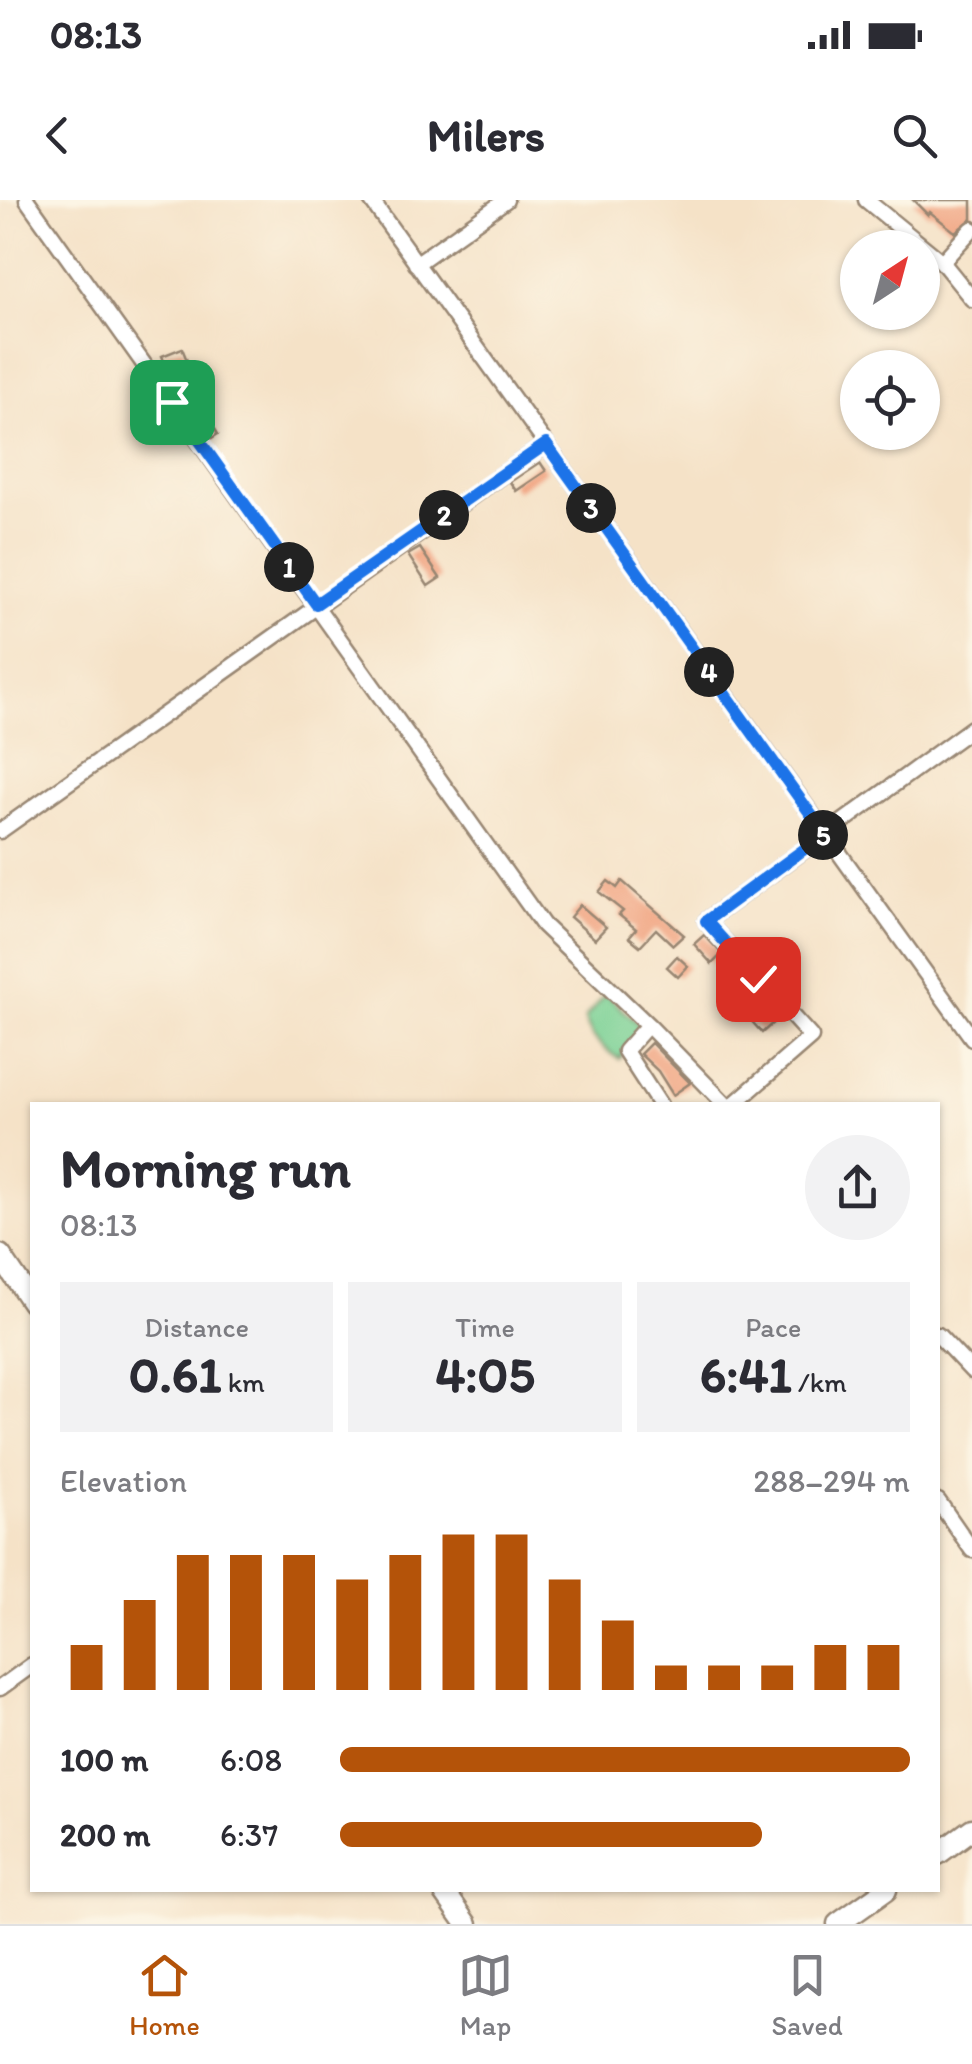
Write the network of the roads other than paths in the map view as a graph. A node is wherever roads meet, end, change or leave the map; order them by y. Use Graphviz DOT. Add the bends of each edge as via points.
graph roads {
  1 [pos="27,200"];
  2 [pos="371,200"];
  3 [pos="506,200"];
  4 [pos="866,200"];
  5 [pos="972,228"];
  6 [pos="942,262"];
  7 [pos="416,264"];
  8 [pos="972,298"];
  9 [pos="546,444"];
  10 [pos="316,604"];
  11 [pos="972,728"];
  12 [pos="0,831"];
  13 [pos="825,834"];
  14 [pos="648,1025"];
  15 [pos="972,1038"];
  16 [pos="658,1102"];
  17 [pos="735,1102"];
  18 [pos="0,1256"];
  19 [pos="30,1299"];
  20 [pos="940,1337"];
  21 [pos="972,1370"];
  22 [pos="940,1504"];
  23 [pos="972,1550"];
  24 [pos="30,1667"];
  25 [pos="0,1688"];
  26 [pos="972,1829"];
  27 [pos="940,1853"];
  28 [pos="444,1892"];
  29 [pos="883,1892"];
  30 [pos="467,1924"];
  31 [pos="838,1924"];
  1 -- 10 [label="street"];
  2 -- 7 [label="street"];
  3 -- 7 [label="street"];
  4 -- 6 [label="street"];
  5 -- 6 [label="street"];
  6 -- 8 [label="street"];
  7 -- 9 [label="street"];
  9 -- 10 [label="street"];
  9 -- 13 [label="street"];
  10 -- 12 [label="street"];
  10 -- 14 [label="street" via="543,925"];
  11 -- 13 [label="street"];
  13 -- 15 [label="street"];
  13 -- 17 [label="street" via="706,921 811,1037"];
  14 -- 16 [label="street" via="625,1052"];
  14 -- 17 [label="street"];
  18 -- 19 [label="street"];
  20 -- 21 [label="street"];
  22 -- 23 [label="street"];
  24 -- 25 [label="street"];
  26 -- 27 [label="street"];
  28 -- 30 [label="street"];
  29 -- 31 [label="street"];
}
